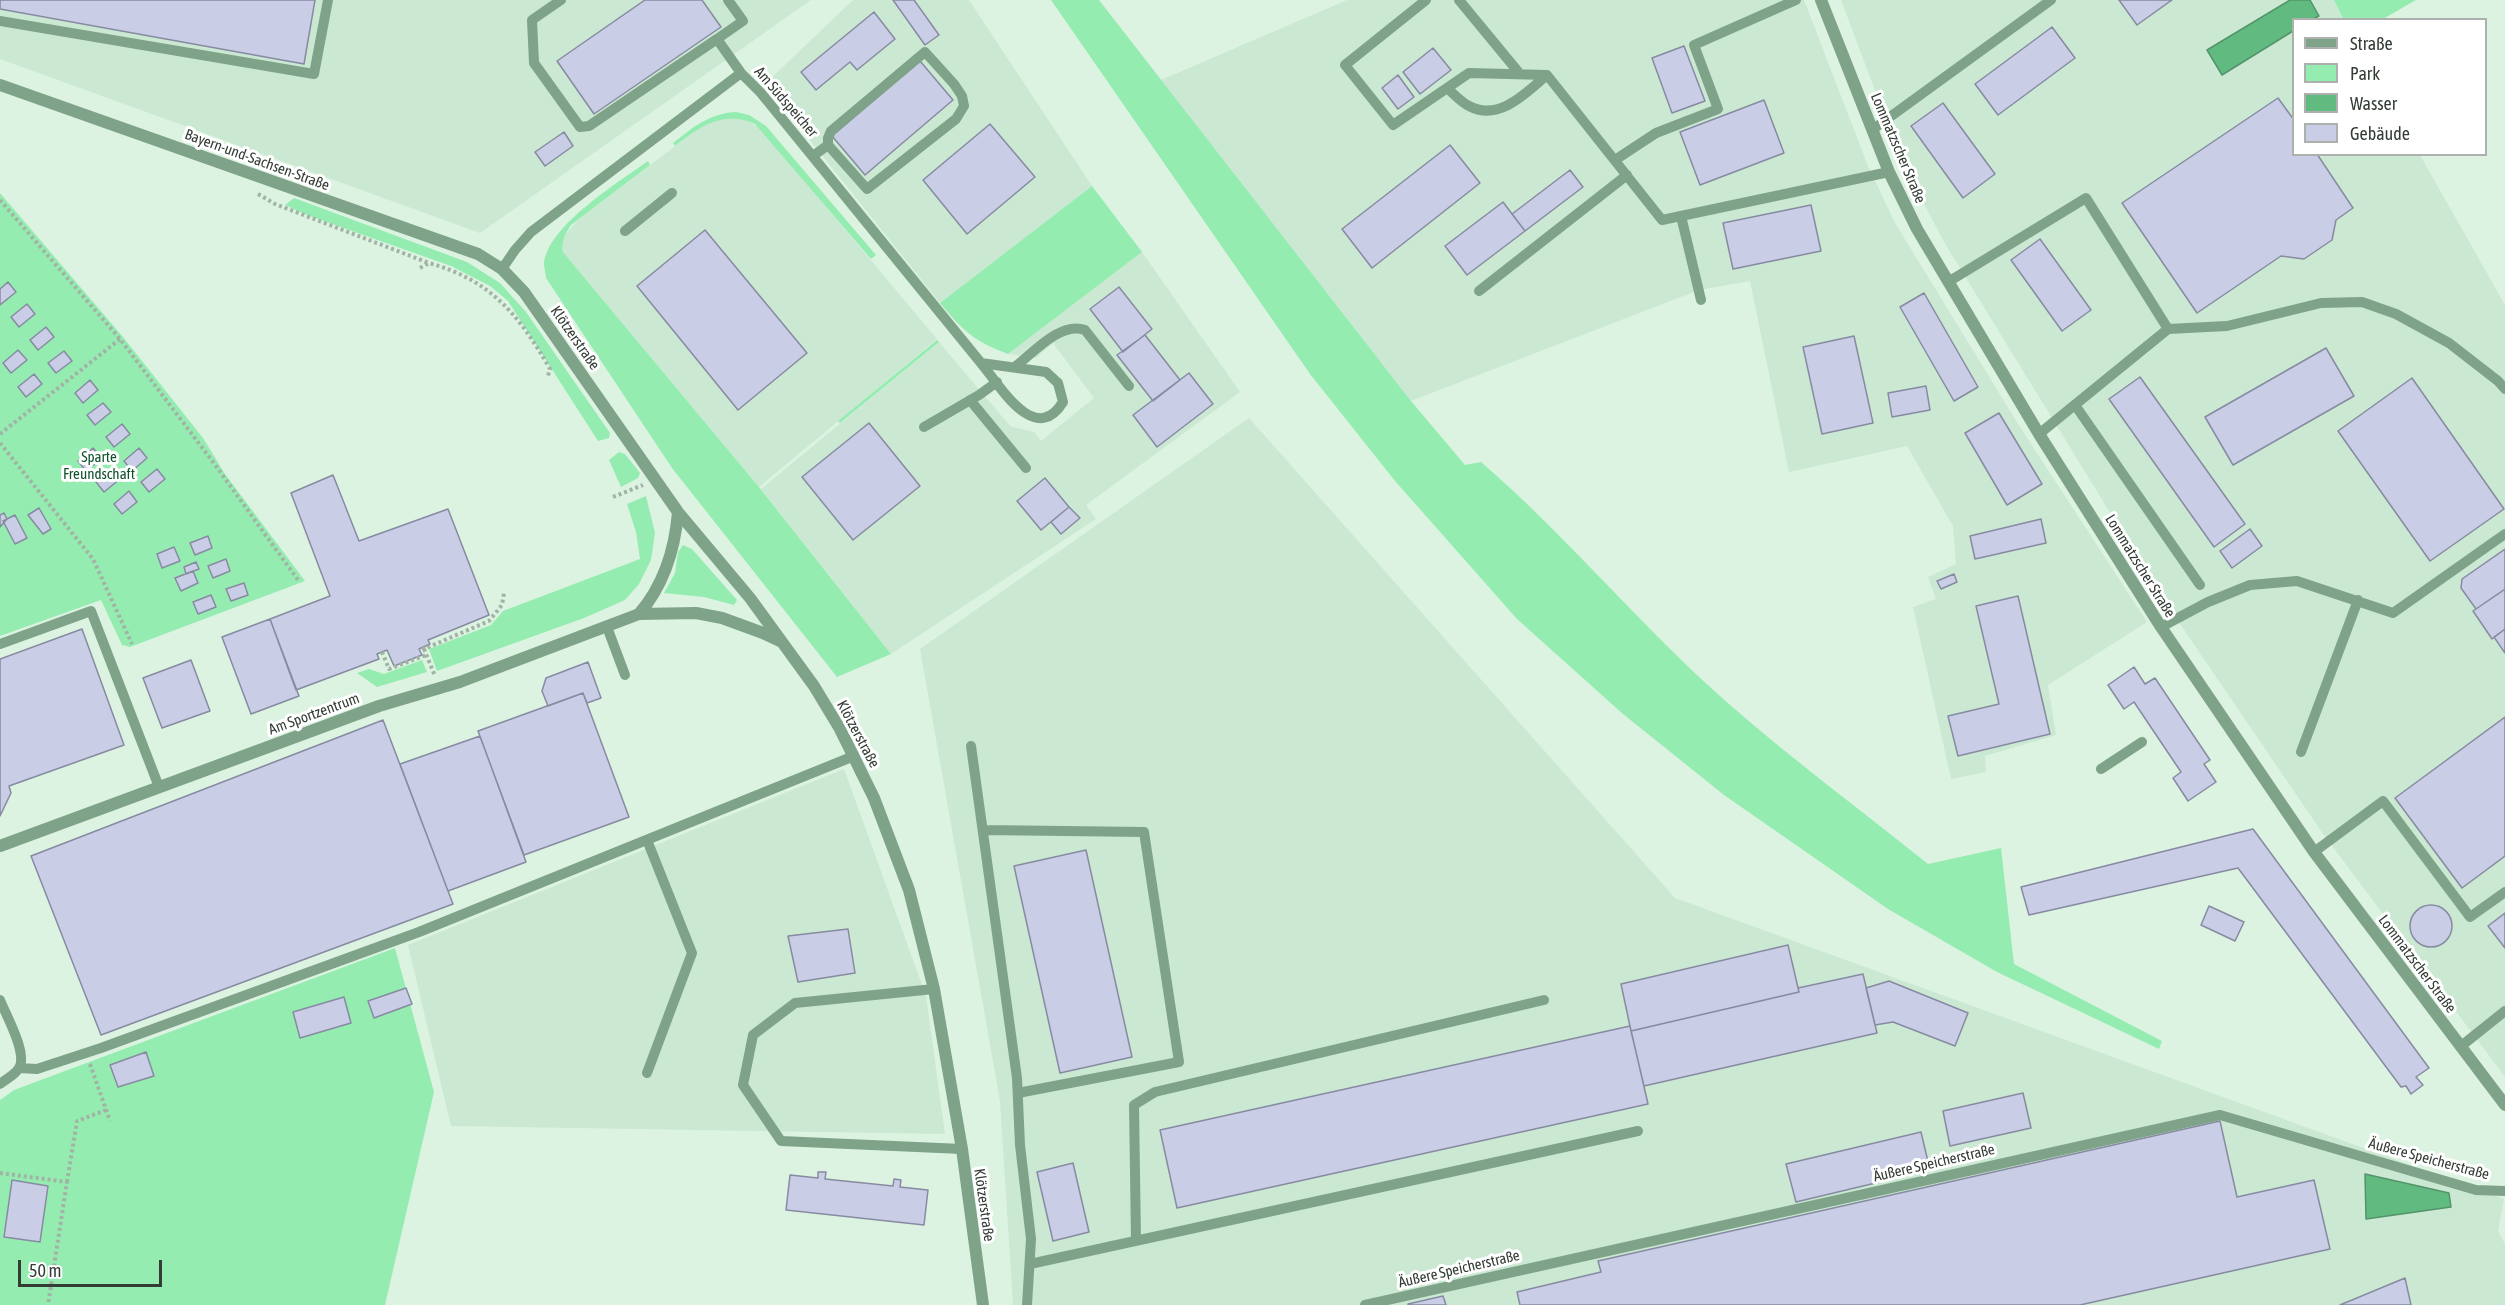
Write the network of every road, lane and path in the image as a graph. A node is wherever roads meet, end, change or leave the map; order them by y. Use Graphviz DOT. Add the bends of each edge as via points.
graph roads {
  1 [pos="328,0"];
  2 [pos="561,0"];
  3 [pos="728,0"];
  4 [pos="1426,0"];
  5 [pos="1460,0"];
  6 [pos="1796,0"];
  7 [pos="1821,0"];
  8 [pos="2051,0"];
  9 [pos="0,21"];
  10 [pos="717,39"];
  11 [pos="741,73"];
  12 [pos="1520,74"];
  13 [pos="1547,75"];
  14 [pos="0,85"];
  15 [pos="1447,88"];
  16 [pos="1872,130"];
  17 [pos="828,145"];
  18 [pos="813,156"];
  19 [pos="1615,160"];
  20 [pos="1889,172"];
  21 [pos="1627,175"];
  22 [pos="250,190"];
  23 [pos="672,193"];
  24 [pos="0,200"];
  25 [pos="1681,216"];
  26 [pos="625,231"];
  27 [pos="429,263"];
  28 [pos="420,268"];
  29 [pos="502,269"];
  30 [pos="1948,282"];
  31 [pos="1479,291"];
  32 [pos="1701,300"];
  33 [pos="2168,329"];
  34 [pos="120,339"];
  35 [pos="981,363"];
  36 [pos="1016,366"];
  37 [pos="548,376"];
  38 [pos="997,382"];
  39 [pos="1129,386"];
  40 [pos="2505,389"];
  41 [pos="970,400"];
  42 [pos="2075,405"];
  43 [pos="924,427"];
  44 [pos="0,434"];
  45 [pos="2039,434"];
  46 [pos="0,443"];
  47 [pos="1026,468"];
  48 [pos="653,477"];
  49 [pos="613,497"];
  50 [pos="678,512"];
  51 [pos="2505,534"];
  52 [pos="298,580"];
  53 [pos="2200,585"];
  54 [pos="504,593"];
  55 [pos="2358,600"];
  56 [pos="639,614"];
  57 [pos="607,627"];
  58 [pos="2162,627"];
  59 [pos="784,643"];
  60 [pos="0,644"];
  61 [pos="132,644"];
  62 [pos="382,652"];
  63 [pos="426,655"];
  64 [pos="432,670"];
  65 [pos="625,675"];
  66 [pos="2142,742"];
  67 [pos="970,746"];
  68 [pos="2301,752"];
  69 [pos="854,756"];
  70 [pos="2101,769"];
  71 [pos="159,786"];
  72 [pos="983,830"];
  73 [pos="647,840"];
  74 [pos="0,846"];
  75 [pos="2314,852"];
  76 [pos="2505,892"];
  77 [pos="934,989"];
  78 [pos="0,1000"];
  79 [pos="1544,1000"];
  80 [pos="2505,1011"];
  81 [pos="2460,1047"];
  82 [pos="85,1053"];
  83 [pos="19,1068"];
  84 [pos="647,1072"];
  85 [pos="0,1084"];
  86 [pos="1018,1094"];
  87 [pos="2505,1105"];
  88 [pos="106,1110"];
  89 [pos="110,1121"];
  90 [pos="1638,1131"];
  91 [pos="962,1149"];
  92 [pos="0,1173"];
  93 [pos="67,1182"];
  94 [pos="2505,1191"];
  95 [pos="1136,1240"];
  96 [pos="1030,1264"];
  97 [pos="48,1305"];
  98 [pos="982,1305"];
  99 [pos="1027,1305"];
  100 [pos="1365,1305"];
  1 -- 9 [label="lane" via="314,74"];
  2 -- 10 [label="lane" via="532,20 534,63 580,127 589,126"];
  3 -- 10 [label="lane" via="743,21"];
  4 -- 15 [label="lane" via="1345,66 1393,125"];
  5 -- 12 [label="lane"];
  6 -- 19 [label="lane" via="1694,45 1718,109 1656,133"];
  7 -- 16 [label="street, Lommatzscher Straße"];
  8 -- 16 [label="lane"];
  10 -- 11 [label="lane"];
  11 -- 18 [label="lane, Am Südspeicher"];
  11 -- 29 [label="lane, Am Südspeicher" via="531,232"];
  12 -- 13 [label="lane"];
  12 -- 15 [label="lane" via="1469,73"];
  13 -- 15 [label="lane" via="1502,109 1485,111 1469,106"];
  13 -- 19 [label="lane"];
  14 -- 29 [label="street, Bayern-und-Sachsen-Straße" via="478,254"];
  16 -- 20 [label="street, Lommatzscher Straße"];
  17 -- 17 [label="lane" via="867,189 957,119 964,106 962,96 925,52 831,131"];
  17 -- 18 [label="lane"];
  18 -- 35 [label="lane, Am Südspeicher"];
  19 -- 21 [label="lane"];
  20 -- 25 [label="lane"];
  20 -- 30 [label="street, Lommatzscher Straße"];
  21 -- 25 [label="lane" via="1662,220"];
  21 -- 31 [label="lane"];
  22 -- 27 [label="path" via="275,204"];
  23 -- 26 [label="lane"];
  24 -- 34 [label="path"];
  25 -- 32 [label="lane"];
  27 -- 28 [label="path"];
  27 -- 37 [label="path" via="490,290 546,362"];
  29 -- 48 [label="street, Klötzerstraße" via="524,292"];
  30 -- 33 [label="lane" via="2086,198"];
  30 -- 45 [label="street, Lommatzscher Straße"];
  33 -- 40 [label="lane" via="2227,326 2321,303 2362,302 2396,314 2449,343"];
  33 -- 42 [label="lane"];
  34 -- 44 [label="path"];
  34 -- 52 [label="path"];
  35 -- 36 [label="lane, Am Südspeicher"];
  35 -- 38 [label="lane, Am Südspeicher"];
  36 -- 38 [label="lane, Am Südspeicher" via="1046,372 1058,383 1063,402 1056,414 1042,419 1022,413"];
  36 -- 39 [label="lane" via="1061,332 1079,328 1085,330"];
  38 -- 41 [label="lane"];
  41 -- 43 [label="lane"];
  41 -- 47 [label="lane"];
  42 -- 45 [label="lane"];
  42 -- 53 [label="lane"];
  45 -- 58 [label="street, Lommatzscher Straße"];
  46 -- 61 [label="path" via="93,559"];
  48 -- 49 [label="path" via="642,486"];
  48 -- 50 [label="street, Klötzerstraße"];
  50 -- 56 [label="street" via="658,587"];
  50 -- 59 [label="street, Klötzerstraße"];
  51 -- 55 [label="lane" via="2393,613"];
  54 -- 63 [label="path" via="502,605 489,621 423,648"];
  55 -- 58 [label="lane" via="2297,581 2250,585"];
  55 -- 68 [label="lane"];
  56 -- 57 [label="street, Am Sportzentrum"];
  56 -- 59 [label="street, Am Sportzentrum" via="696,613 722,618"];
  57 -- 65 [label="lane"];
  57 -- 71 [label="street, Am Sportzentrum"];
  58 -- 75 [label="street, Lommatzscher Straße"];
  59 -- 69 [label="street, Klötzerstraße"];
  60 -- 71 [label="lane" via="91,611"];
  62 -- 63 [label="path" via="389,669"];
  63 -- 64 [label="path"];
  66 -- 70 [label="lane"];
  67 -- 72 [label="lane"];
  69 -- 73 [label="lane"];
  69 -- 77 [label="street, Klötzerstraße" via="909,891"];
  71 -- 74 [label="street, Am Sportzentrum"];
  72 -- 86 [label="lane"];
  72 -- 86 [label="lane" via="1144,832 1179,1062"];
  73 -- 82 [label="lane" via="419,932"];
  73 -- 84 [label="lane" via="692,953"];
  75 -- 76 [label="lane" via="2383,801 2470,917"];
  75 -- 81 [label="street, Lommatzscher Straße"];
  77 -- 91 [label="street, Klötzerstraße"];
  77 -- 91 [label="lane" via="795,1003 753,1035 743,1085 781,1141"];
  78 -- 83 [label="lane" via="21,1050"];
  79 -- 95 [label="lane" via="1155,1092 1134,1105"];
  80 -- 81 [label="lane"];
  81 -- 87 [label="street, Lommatzscher Straße"];
  82 -- 83 [label="lane" via="37,1069"];
  82 -- 88 [label="path"];
  83 -- 85 [label="lane"];
  86 -- 96 [label="lane"];
  88 -- 89 [label="path"];
  88 -- 93 [label="path" via="77,1120"];
  90 -- 95 [label="lane"];
  91 -- 98 [label="street, Klötzerstraße"];
  92 -- 93 [label="path"];
  93 -- 97 [label="path"];
  94 -- 100 [label="lane, Äußere Speicherstraße" via="2476,1190 2220,1115"];
  95 -- 96 [label="lane"];
  96 -- 99 [label="lane"];
}
